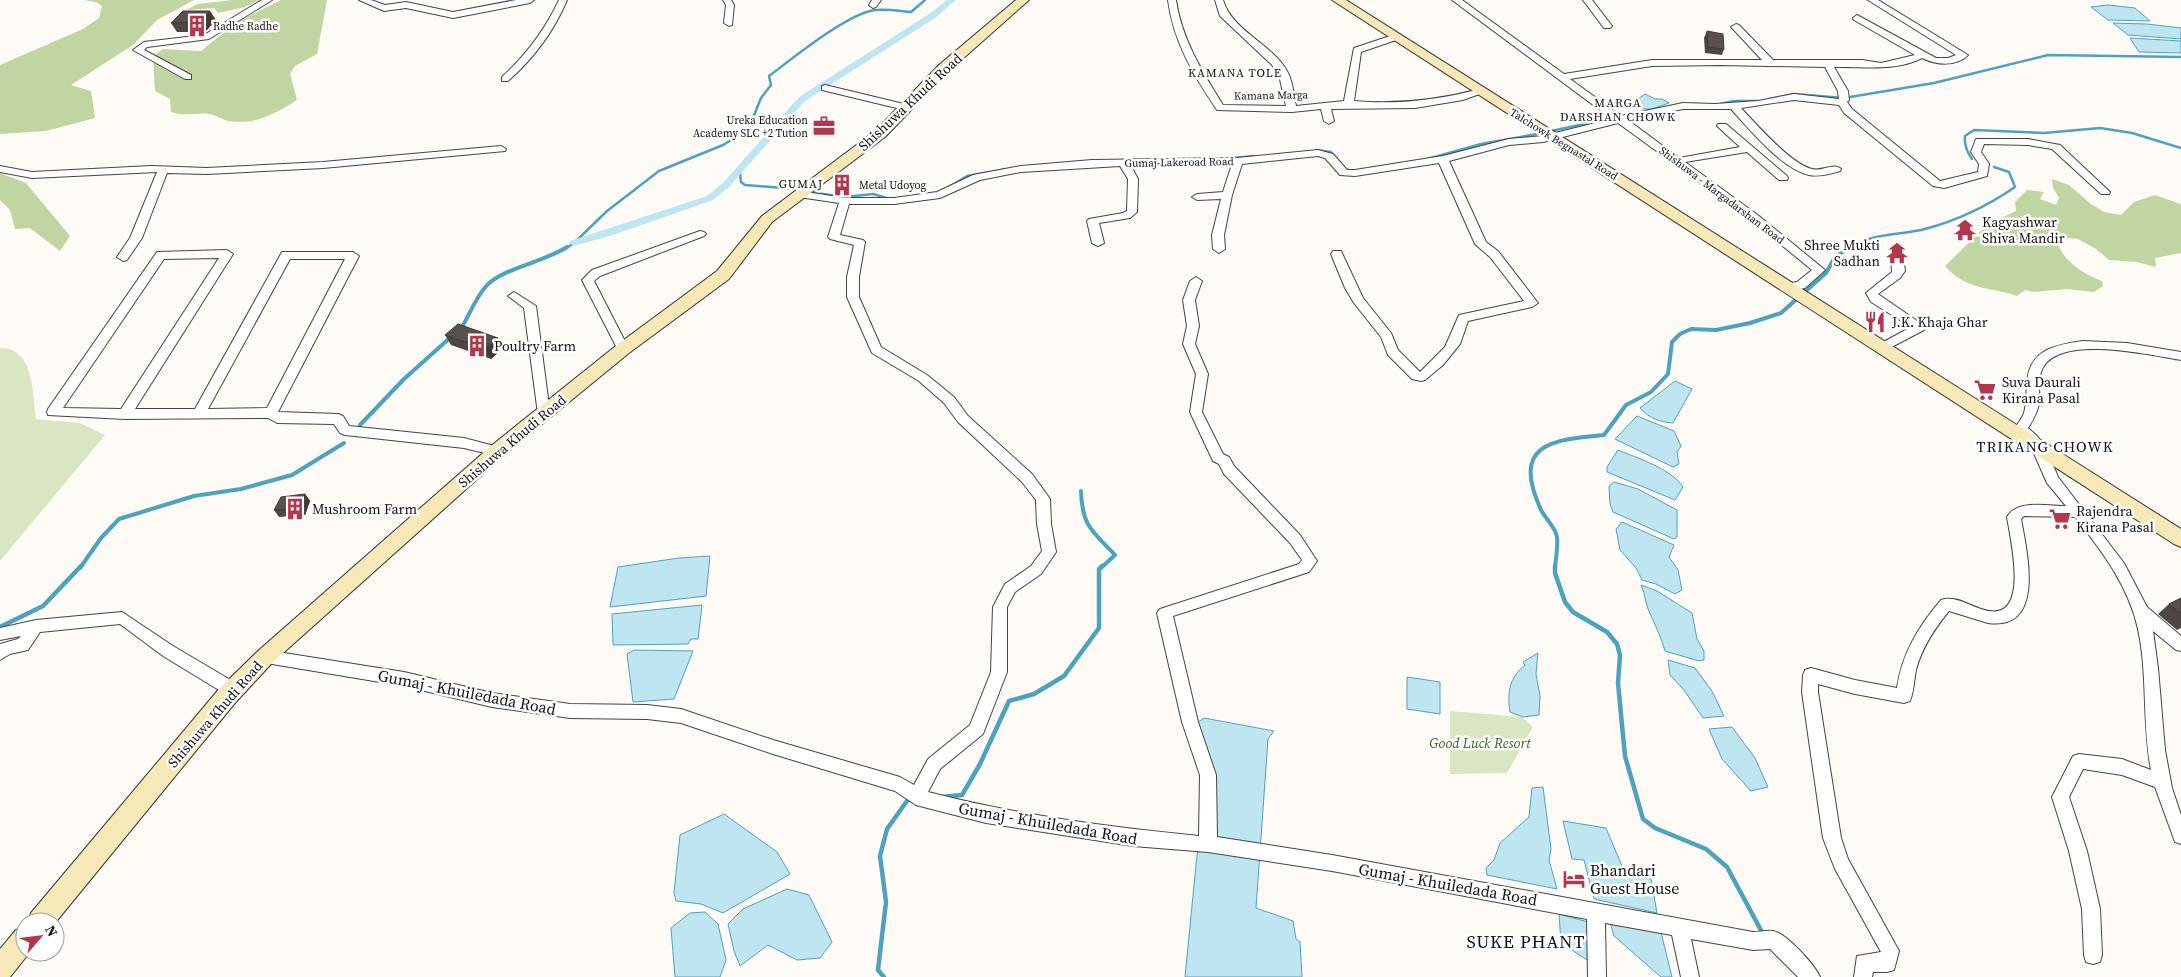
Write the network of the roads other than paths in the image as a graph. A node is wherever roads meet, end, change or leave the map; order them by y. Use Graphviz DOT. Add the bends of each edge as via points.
graph roads {
  1 [pos="268,0"];
  2 [pos="363,0"];
  3 [pos="530,0"];
  4 [pos="563,0"];
  5 [pos="727,0"];
  6 [pos="1023,0"];
  7 [pos="1172,0"];
  8 [pos="1219,0"];
  9 [pos="1338,0"];
  10 [pos="1456,0"];
  11 [pos="1586,0"];
  12 [pos="1872,0"];
  13 [pos="502,3"];
  14 [pos="1857,18"];
  15 [pos="729,23"];
  16 [pos="1607,26"];
  17 [pos="1736,26"];
  18 [pos="1396,38"];
  19 [pos="1920,54"];
  20 [pos="1770,63"];
  21 [pos="1828,64"];
  22 [pos="188,77"];
  23 [pos="1562,77"];
  24 [pos="506,79"];
  25 [pos="825,88"];
  26 [pos="1480,92"];
  27 [pos="1843,99"];
  28 [pos="1348,104"];
  29 [pos="1733,105"];
  30 [pos="1325,106"];
  31 [pos="905,107"];
  32 [pos="1292,109"];
  33 [pos="1615,117"];
  34 [pos="1328,121"];
  35 [pos="1722,126"];
  36 [pos="1552,136"];
  37 [pos="501,149"];
  38 [pos="1748,149"];
  39 [pos="1443,159"];
  40 [pos="1237,161"];
  41 [pos="1678,161"];
  42 [pos="1124,163"];
  43 [pos="0,170"];
  44 [pos="163,170"];
  45 [pos="1836,170"];
  46 [pos="1783,178"];
  47 [pos="2105,192"];
  48 [pos="800,194"];
  49 [pos="1227,195"];
  50 [pos="1197,197"];
  51 [pos="845,201"];
  52 [pos="700,234"];
  53 [pos="1098,242"];
  54 [pos="1219,249"];
  55 [pos="1337,254"];
  56 [pos="123,256"];
  57 [pos="1897,257"];
  58 [pos="1196,281"];
  59 [pos="1790,287"];
  60 [pos="514,296"];
  61 [pos="1806,297"];
  62 [pos="1882,348"];
  63 [pos="623,349"];
  64 [pos="2181,356"];
  65 [pos="271,412"];
  66 [pos="125,414"];
  67 [pos="198,414"];
  68 [pos="544,414"];
  69 [pos="2038,448"];
  70 [pos="497,451"];
  71 [pos="2078,512"];
  72 [pos="2181,539"];
  73 [pos="2138,609"];
  74 [pos="36,626"];
  75 [pos="0,634"];
  76 [pos="2181,645"];
  77 [pos="0,653"];
  78 [pos="265,657"];
  79 [pos="233,690"];
  80 [pos="2161,781"];
  81 [pos="916,797"];
  82 [pos="2181,836"];
  83 [pos="1208,844"];
  84 [pos="48,912"];
  85 [pos="1596,912"];
  86 [pos="1679,927"];
  87 [pos="15,951"];
  88 [pos="2093,955"];
  89 [pos="0,969"];
  90 [pos="1597,977"];
  91 [pos="1690,977"];
  92 [pos="1811,977"];
  93 [pos="1863,977"];
  1 -- 22 [label="street" via="206,37 144,45 138,50"];
  2 -- 13 [label="street" via="384,8 406,5 453,14"];
  3 -- 13 [label="street"];
  4 -- 24 [label="street" via="525,62"];
  5 -- 15 [label="street" via="730,5"];
  6 -- 31 [label="main road, Shishuwa Khudi Road" via="944,68"];
  7 -- 32 [label="street, Kamana Marga" via="1173,17 1181,42 1220,108"];
  8 -- 32 [label="street" via="1223,14 1284,75"];
  9 -- 18 [label="main road, Talchowk Begnastal Road"];
  10 -- 23 [label="street, Shishuwa - Margadarshan Road"];
  11 -- 16 [label="street"];
  12 -- 19 [label="street" via="1963,55 1940,62"];
  14 -- 19 [label="street"];
  17 -- 20 [label="street"];
  18 -- 26 [label="main road, Talchowk Begnastal Road"];
  18 -- 28 [label="street" via="1357,50"];
  19 -- 21 [label="street" via="1880,66"];
  20 -- 21 [label="street"];
  20 -- 23 [label="street" via="1652,63"];
  21 -- 27 [label="street"];
  23 -- 33 [label="street, Shishuwa - Margadarshan Road"];
  25 -- 31 [label="street"];
  26 -- 28 [label="street, Kamana Marga" via="1397,107"];
  26 -- 36 [label="main road, Talchowk Begnastal Road"];
  27 -- 29 [label="street, Gumaj-Lakeroad Road" via="1794,97"];
  27 -- 47 [label="street" via="1862,124 1937,184 1983,174 1984,164 1976,152 1980,142 2008,142 2056,147"];
  28 -- 30 [label="street, Kamana Marga"];
  29 -- 33 [label="street, Gumaj-Lakeroad Road" via="1690,106"];
  29 -- 45 [label="street" via="1796,165 1814,173"];
  30 -- 32 [label="street, Kamana Marga"];
  30 -- 34 [label="street"];
  31 -- 48 [label="main road, Shishuwa Khudi Road" via="880,134"];
  33 -- 36 [label="street, Gumaj-Lakeroad Road" via="1591,128"];
  33 -- 41 [label="street, Shishuwa - Margadarshan Road"];
  35 -- 38 [label="street"];
  36 -- 39 [label="street, Gumaj-Lakeroad Road" via="1510,142"];
  36 -- 59 [label="main road, Talchowk Begnastal Road"];
  37 -- 44 [label="street" via="323,165"];
  38 -- 41 [label="street"];
  38 -- 46 [label="street"];
  39 -- 40 [label="street, Gumaj-Lakeroad Road" via="1349,174 1322,153"];
  39 -- 55 [label="street" via="1481,244 1494,254 1532,303 1464,318 1460,336 1446,356 1421,378 1392,352 1387,336 1351,288"];
  40 -- 42 [label="street, Gumaj-Lakeroad Road"];
  40 -- 49 [label="street" via="1238,168"];
  41 -- 59 [label="street, Shishuwa - Margadarshan Road" via="1820,270 1801,285"];
  42 -- 51 [label="street, Gumaj-Lakeroad Road" via="1021,169 977,177 931,197"];
  42 -- 53 [label="street" via="1133,179 1132,212 1126,216 1094,221"];
  43 -- 44 [label="street" via="32,175"];
  44 -- 56 [label="street" via="136,238"];
  48 -- 51 [label="street, Gumaj-Lakeroad Road"];
  48 -- 63 [label="main road, Shishuwa Khudi Road" via="767,220 723,275"];
  49 -- 50 [label="street"];
  49 -- 54 [label="street" via="1218,235"];
  51 -- 81 [label="street" via="834,237 859,242 853,297 876,350 923,378 949,400 963,420 1026,478 1043,499 1050,552 1036,570 1010,588 1000,607 999,672 977,729 934,764"];
  52 -- 63 [label="street" via="596,273 588,280"];
  57 -- 62 [label="street" via="1899,271 1872,293 1875,299 1920,328"];
  58 -- 83 [label="street" via="1189,300 1193,326 1189,344 1202,374 1196,412 1218,457 1295,539 1310,561 1304,568 1165,613 1190,722 1208,775"];
  59 -- 61 [label="main road"];
  60 -- 68 [label="street" via="530,306"];
  61 -- 62 [label="main road"];
  62 -- 69 [label="main road"];
  63 -- 68 [label="main road, Shishuwa Khudi Road"];
  64 -- 69 [label="street" via="2104,345 2074,345 2052,352 2039,363 2031,412 2021,430 2032,436"];
  65 -- 67 [label="street"];
  65 -- 67 [label="street" via="354,256 286,255"];
  65 -- 70 [label="street" via="277,418 338,420 345,430 464,443"];
  66 -- 66 [label="street" via="53,412 161,255 228,254"];
  66 -- 67 [label="street"];
  68 -- 70 [label="main road, Shishuwa Khudi Road"];
  69 -- 71 [label="street" via="2052,479"];
  69 -- 72 [label="main road"];
  70 -- 78 [label="main road, Shishuwa Khudi Road"];
  71 -- 73 [label="street" via="2108,548"];
  71 -- 93 [label="street" via="2020,511 2014,517 2023,581 2016,610 2006,618 1992,618 1957,604 1946,604 1915,646 1904,696 1811,675 1810,692 1832,838 1841,863 1890,951 1887,962 1864,963"];
  73 -- 76 [label="street"];
  73 -- 80 [label="street" via="2144,626 2150,669"];
  74 -- 75 [label="street"];
  74 -- 77 [label="street" via="23,644"];
  74 -- 79 [label="street" via="122,618 168,651"];
  78 -- 79 [label="main road, Shishuwa Khudi Road"];
  78 -- 81 [label="street, Gumaj - Khuiledada Road" via="404,679 492,700 570,710 681,716 900,785"];
  79 -- 84 [label="main road, Shishuwa Khudi Road"];
  80 -- 82 [label="street"];
  80 -- 88 [label="street" via="2122,767 2079,761 2060,797 2078,851 2091,909"];
  81 -- 83 [label="street, Gumaj - Khuiledada Road" via="986,815 1133,838"];
  83 -- 85 [label="street, Gumaj - Khuiledada Road" via="1332,863"];
  85 -- 86 [label="street, Gumaj - Khuiledada Road"];
  85 -- 90 [label="street"];
  86 -- 91 [label="street"];
  86 -- 92 [label="street, Gumaj - Khuiledada Road" via="1753,941 1773,940"];
  87 -- 89 [label="main road"];
}
